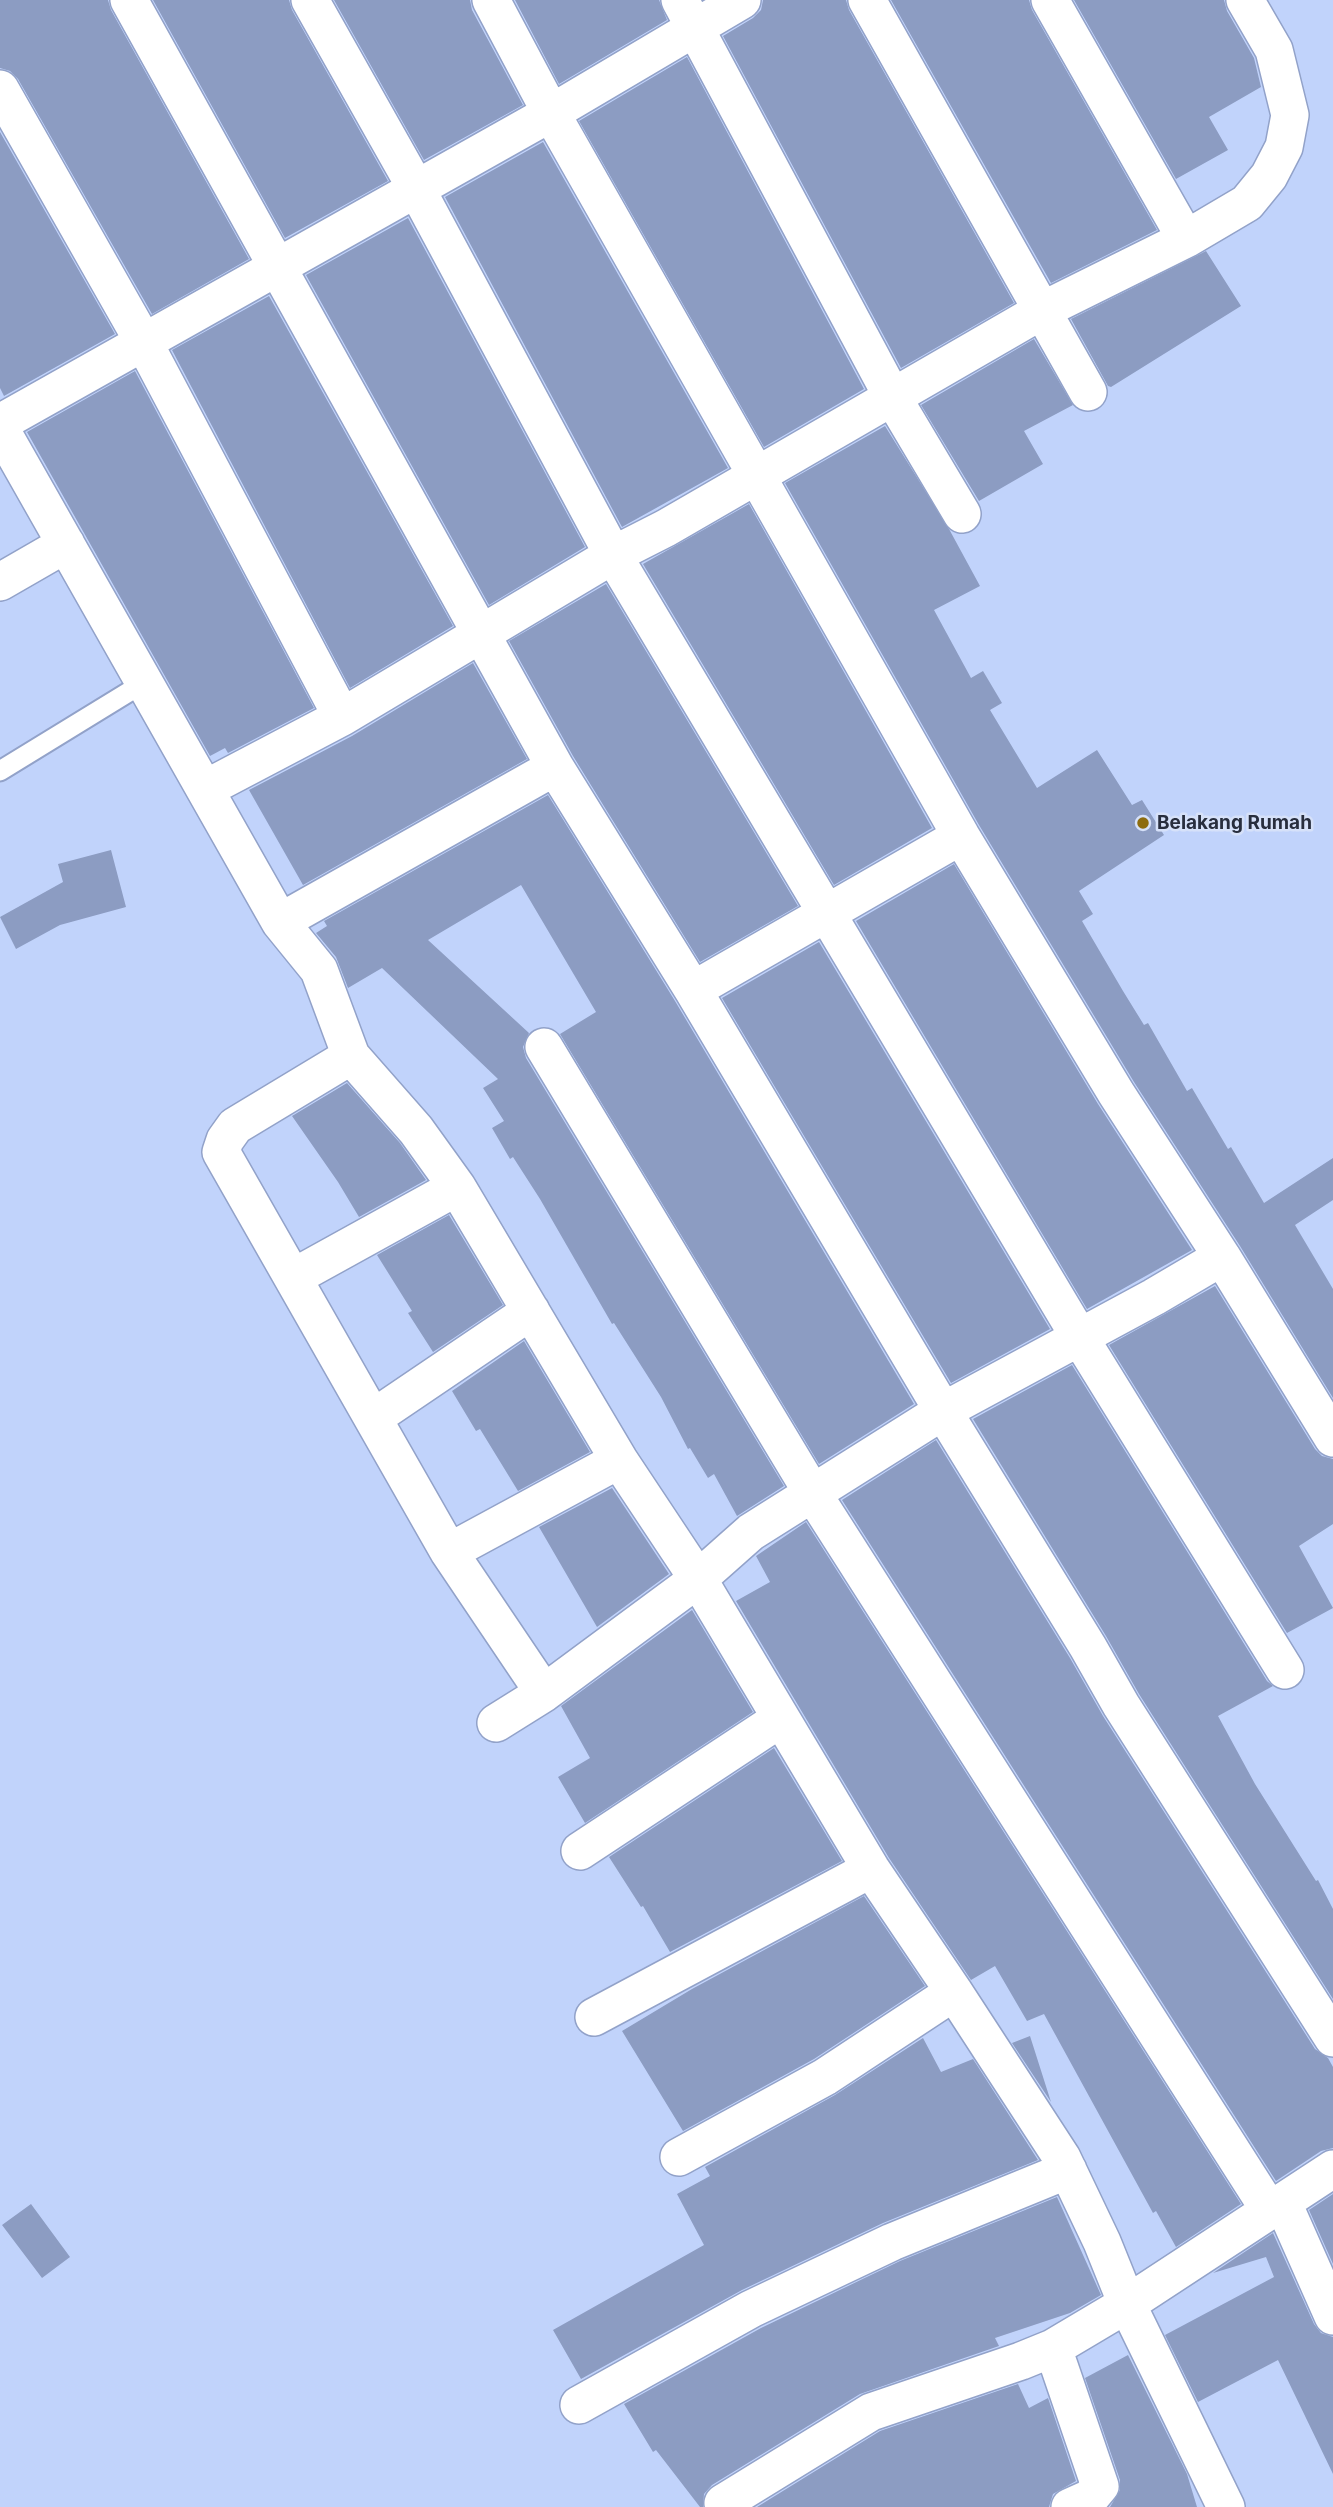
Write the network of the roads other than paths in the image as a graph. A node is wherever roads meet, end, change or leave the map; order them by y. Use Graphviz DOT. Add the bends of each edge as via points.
graph roads {
  1 [pos="129,0"];
  2 [pos="310,0"];
  3 [pos="491,0"];
  4 [pos="742,0"];
  5 [pos="867,0"];
  6 [pos="1050,0"];
  7 [pos="1245,0"];
  8 [pos="687,14"];
  9 [pos="0,89"];
  10 [pos="551,113"];
  11 [pos="416,188"];
  12 [pos="1186,239"];
  13 [pos="277,268"];
  14 [pos="1043,310"];
  15 [pos="143,341"];
  16 [pos="1088,392"];
  17 [pos="893,398"];
  18 [pos="0,425"];
  19 [pos="758,475"];
  20 [pos="962,513"];
  21 [pos="66,544"];
  22 [pos="613,555"];
  23 [pos="0,582"];
  24 [pos="480,634"];
  25 [pos="145,682"];
  26 [pos="342,717"];
  27 [pos="555,767"];
  28 [pos="0,771"];
  29 [pos="205,789"];
  30 [pos="961,836"];
  31 [pos="827,914"];
  32 [pos="280,922"];
  33 [pos="693,990"];
  34 [pos="544,1047"];
  35 [pos="351,1056"];
  36 [pos="457,1187"];
  37 [pos="1222,1257"];
  38 [pos="294,1277"];
  39 [pos="531,1311"];
  40 [pos="1080,1338"];
  41 [pos="943,1411"];
  42 [pos="373,1418"];
  43 [pos="1333,1437"];
  44 [pos="619,1460"];
  45 [pos="813,1494"];
  46 [pos="449,1552"];
  47 [pos="698,1579"];
  48 [pos="1285,1670"];
  49 [pos="544,1693"];
  50 [pos="780,1719"];
  51 [pos="496,1723"];
  52 [pos="580,1851"];
  53 [pos="871,1869"];
  54 [pos="954,1992"];
  55 [pos="594,2017"];
  56 [pos="1333,2038"];
  57 [pos="679,2157"];
  58 [pos="1333,2169"];
  59 [pos="1068,2170"];
  60 [pos="1277,2207"];
  61 [pos="1127,2304"];
  62 [pos="1333,2316"];
  63 [pos="1053,2348"];
  64 [pos="579,2405"];
  65 [pos="723,2502"];
  66 [pos="1070,2507"];
  67 [pos="1226,2507"];
  1 -- 13 [label="street"];
  2 -- 11 [label="street"];
  3 -- 10 [label="street"];
  4 -- 8 [label="street"];
  5 -- 14 [label="street"];
  6 -- 12 [label="street"];
  7 -- 12 [label="street" via="1274,50 1283,79 1290,115 1284,147 1247,203"];
  8 -- 10 [label="street"];
  8 -- 17 [label="street"];
  9 -- 15 [label="street"];
  10 -- 11 [label="street"];
  10 -- 19 [label="street"];
  11 -- 13 [label="street"];
  11 -- 22 [label="street"];
  12 -- 14 [label="street"];
  13 -- 15 [label="street"];
  13 -- 24 [label="street"];
  14 -- 16 [label="street"];
  14 -- 17 [label="street"];
  15 -- 18 [label="street"];
  15 -- 26 [label="street"];
  17 -- 19 [label="street"];
  17 -- 20 [label="street"];
  18 -- 21 [label="street"];
  19 -- 22 [label="street"];
  19 -- 30 [label="street"];
  21 -- 23 [label="street"];
  21 -- 25 [label="street"];
  22 -- 24 [label="street"];
  22 -- 31 [label="street"];
  24 -- 26 [label="street"];
  24 -- 27 [label="street"];
  25 -- 28 [label="lane"];
  25 -- 29 [label="street"];
  26 -- 29 [label="street"];
  27 -- 32 [label="street"];
  27 -- 33 [label="street"];
  29 -- 32 [label="street"];
  30 -- 31 [label="street"];
  30 -- 37 [label="street" via="1116,1093"];
  31 -- 33 [label="street"];
  31 -- 40 [label="street"];
  32 -- 35 [label="street" via="319,970"];
  33 -- 41 [label="street"];
  34 -- 45 [label="street"];
  35 -- 36 [label="street" via="416,1130"];
  35 -- 38 [label="street" via="235,1126 225,1140 222,1152"];
  36 -- 38 [label="street"];
  36 -- 39 [label="street"];
  37 -- 40 [label="street"];
  37 -- 43 [label="street"];
  38 -- 42 [label="street"];
  39 -- 42 [label="street"];
  39 -- 44 [label="street"];
  40 -- 41 [label="street"];
  40 -- 48 [label="street"];
  41 -- 45 [label="street"];
  41 -- 56 [label="street" via="1121,1705"];
  42 -- 46 [label="street"];
  44 -- 46 [label="street"];
  44 -- 47 [label="street"];
  45 -- 47 [label="street" via="751,1532"];
  45 -- 60 [label="street"];
  46 -- 49 [label="street"];
  47 -- 49 [label="street"];
  47 -- 50 [label="street"];
  49 -- 51 [label="street"];
  50 -- 52 [label="street"];
  50 -- 53 [label="street"];
  53 -- 54 [label="street"];
  53 -- 55 [label="street"];
  54 -- 57 [label="street" via="825,2077"];
  54 -- 59 [label="street"];
  58 -- 60 [label="street"];
  59 -- 61 [label="street"];
  59 -- 64 [label="street" via="892,2242 751,2309"];
  60 -- 61 [label="street"];
  60 -- 62 [label="street"];
  61 -- 63 [label="street"];
  61 -- 67 [label="street"];
  63 -- 65 [label="street" via="871,2412"];
  63 -- 66 [label="street" via="1100,2486 1090,2498"];
}
